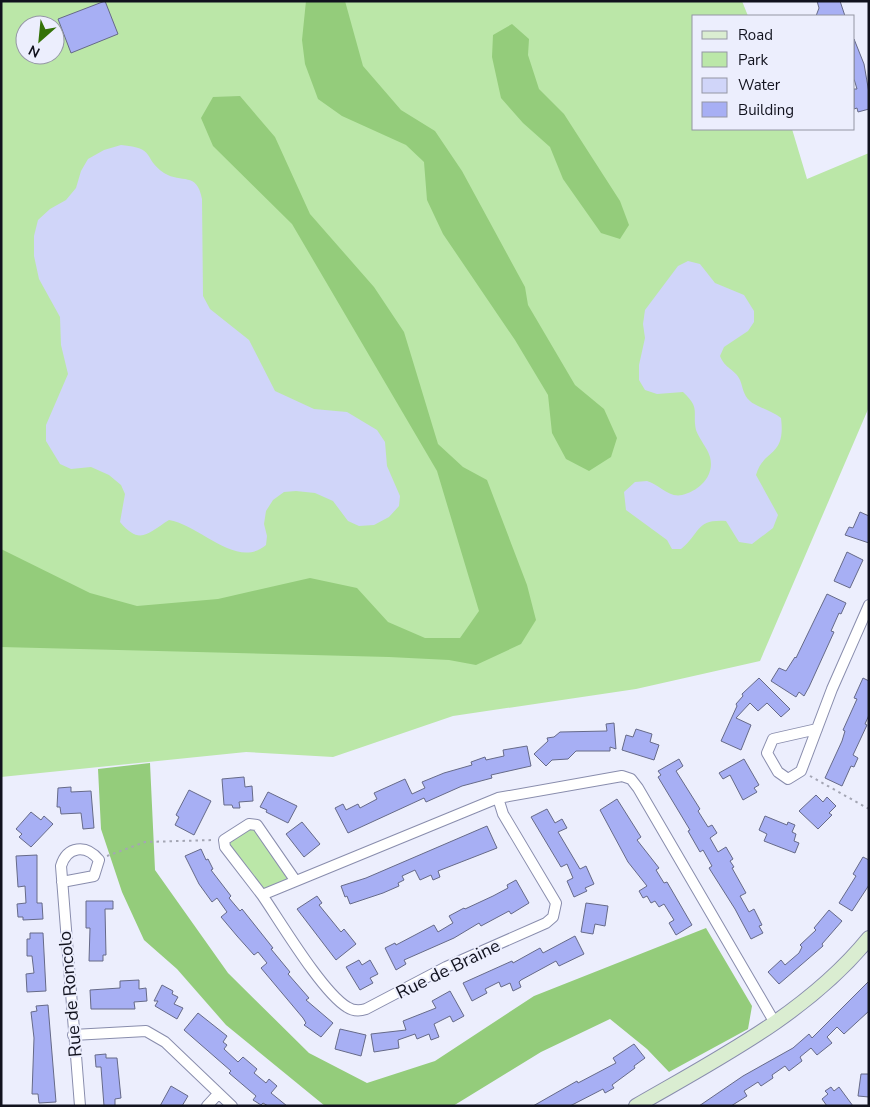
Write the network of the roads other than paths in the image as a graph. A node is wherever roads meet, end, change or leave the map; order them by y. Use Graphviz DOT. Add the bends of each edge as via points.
graph roads {
  1 [pos="869,605"];
  2 [pos="817,729"];
  3 [pos="498,798"];
  4 [pos="295,880"];
  5 [pos="62,882"];
  6 [pos="262,895"];
  7 [pos="869,938"];
  8 [pos="775,1023"];
  9 [pos="73,1035"];
  10 [pos="218,1094"];
  11 [pos="80,1106"];
  12 [pos="207,1106"];
  13 [pos="232,1106"];
  14 [pos="636,1106"];
  1 -- 2 [label="street"];
  2 -- 2 [label="street" via="773,739 767,753 778,772 788,779 801,771"];
  3 -- 4 [label="street"];
  3 -- 6 [label="street, Rue de Braine" via="503,814 556,904 554,917 446,967 366,1009 354,1010 334,994"];
  3 -- 8 [label="street" via="615,777 630,779"];
  4 -- 6 [label="street"];
  4 -- 6 [label="street, Rue de Braine" via="257,825 249,824 224,840 225,847"];
  5 -- 5 [label="street, Rue de Roncolo" via="61,866 71,850 93,853 98,860 94,876"];
  5 -- 9 [label="street, Rue de Roncolo"];
  7 -- 8 [label="street" via="831,978"];
  8 -- 14 [label="street"];
  9 -- 10 [label="street" via="146,1031 165,1042"];
  9 -- 11 [label="street, Rue de Roncolo"];
  10 -- 12 [label="street"];
  10 -- 13 [label="street"];
}
